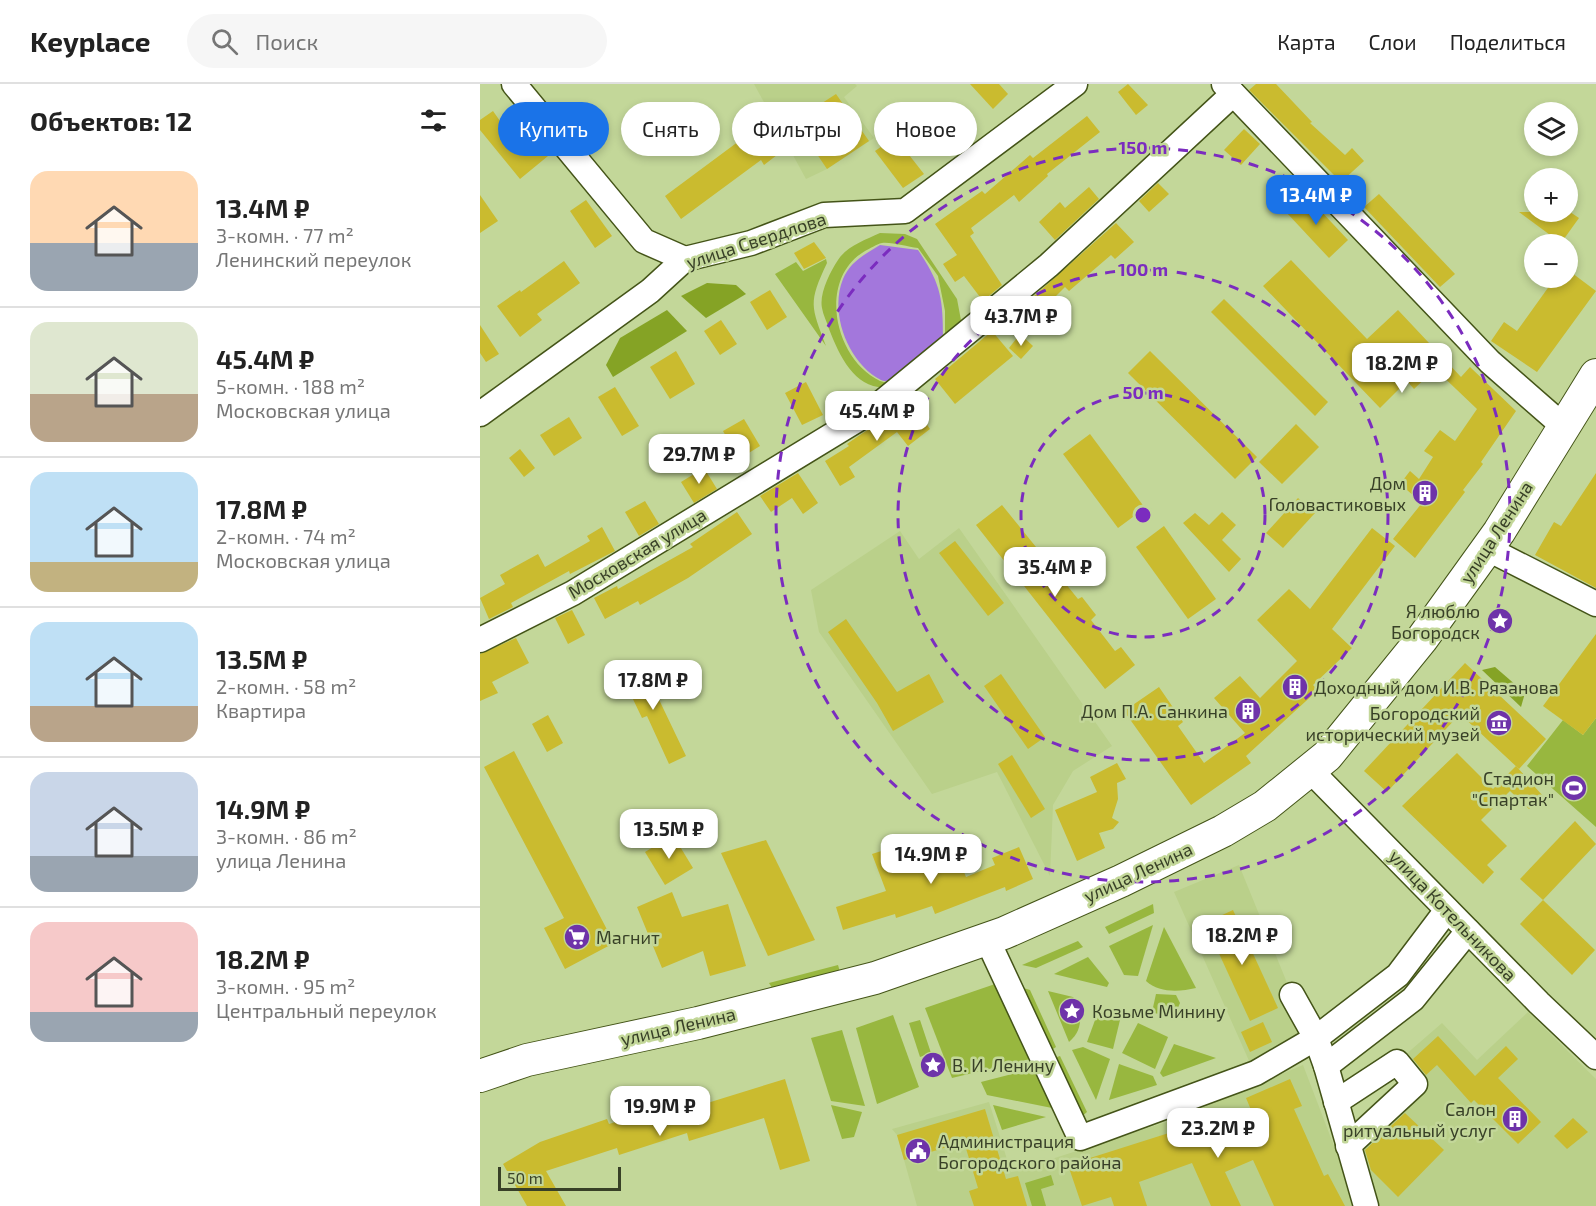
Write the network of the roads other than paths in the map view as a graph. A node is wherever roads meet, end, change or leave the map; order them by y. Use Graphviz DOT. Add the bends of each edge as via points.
graph roads {
  1 [pos="514,84"];
  2 [pos="1075,84"];
  3 [pos="1228,89"];
  4 [pos="685,259"];
  5 [pos="1596,375"];
  6 [pos="480,414"];
  7 [pos="1562,426"];
  8 [pos="1488,549"];
  9 [pos="1596,604"];
  10 [pos="480,640"];
  11 [pos="1311,771"];
  12 [pos="1447,910"];
  13 [pos="1468,931"];
  14 [pos="987,939"];
  15 [pos="1292,995"];
  16 [pos="1316,1038"];
  17 [pos="1596,1057"];
  18 [pos="1326,1066"];
  19 [pos="480,1076"];
  20 [pos="1336,1102"];
  21 [pos="1348,1146"];
  22 [pos="1366,1206"];
  1 -- 4 [label="street" via="644,241"];
  2 -- 4 [label="street, улица Свердлова" via="905,211 824,215 751,243"];
  3 -- 7 [label="street" via="1490,362"];
  3 -- 10 [label="street, Московская улица" via="1049,265 870,412 573,593"];
  4 -- 6 [label="street, улица Свердлова" via="650,291"];
  5 -- 7 [label="main road, улица Ленина"];
  7 -- 8 [label="main road, улица Ленина"];
  8 -- 9 [label="street"];
  8 -- 11 [label="main road, улица Ленина" via="1422,639 1336,746"];
  11 -- 12 [label="street, улица Котельникова"];
  11 -- 14 [label="main road, улица Ленина" via="1266,806 1223,831"];
  12 -- 13 [label="street, улица Котельникова"];
  12 -- 16 [label="street" via="1398,975"];
  13 -- 17 [label="street, улица Котельникова"];
  13 -- 18 [label="street" via="1413,999"];
  14 -- 16 [label="street" via="1080,1138 1256,1074"];
  14 -- 19 [label="main road, улица Ленина" via="875,978 698,1023 527,1060"];
  15 -- 16 [label="street"];
  16 -- 18 [label="street"];
  18 -- 20 [label="street"];
  20 -- 21 [label="street"];
  20 -- 21 [label="street" via="1397,1062 1414,1083"];
  21 -- 22 [label="street"];
}
